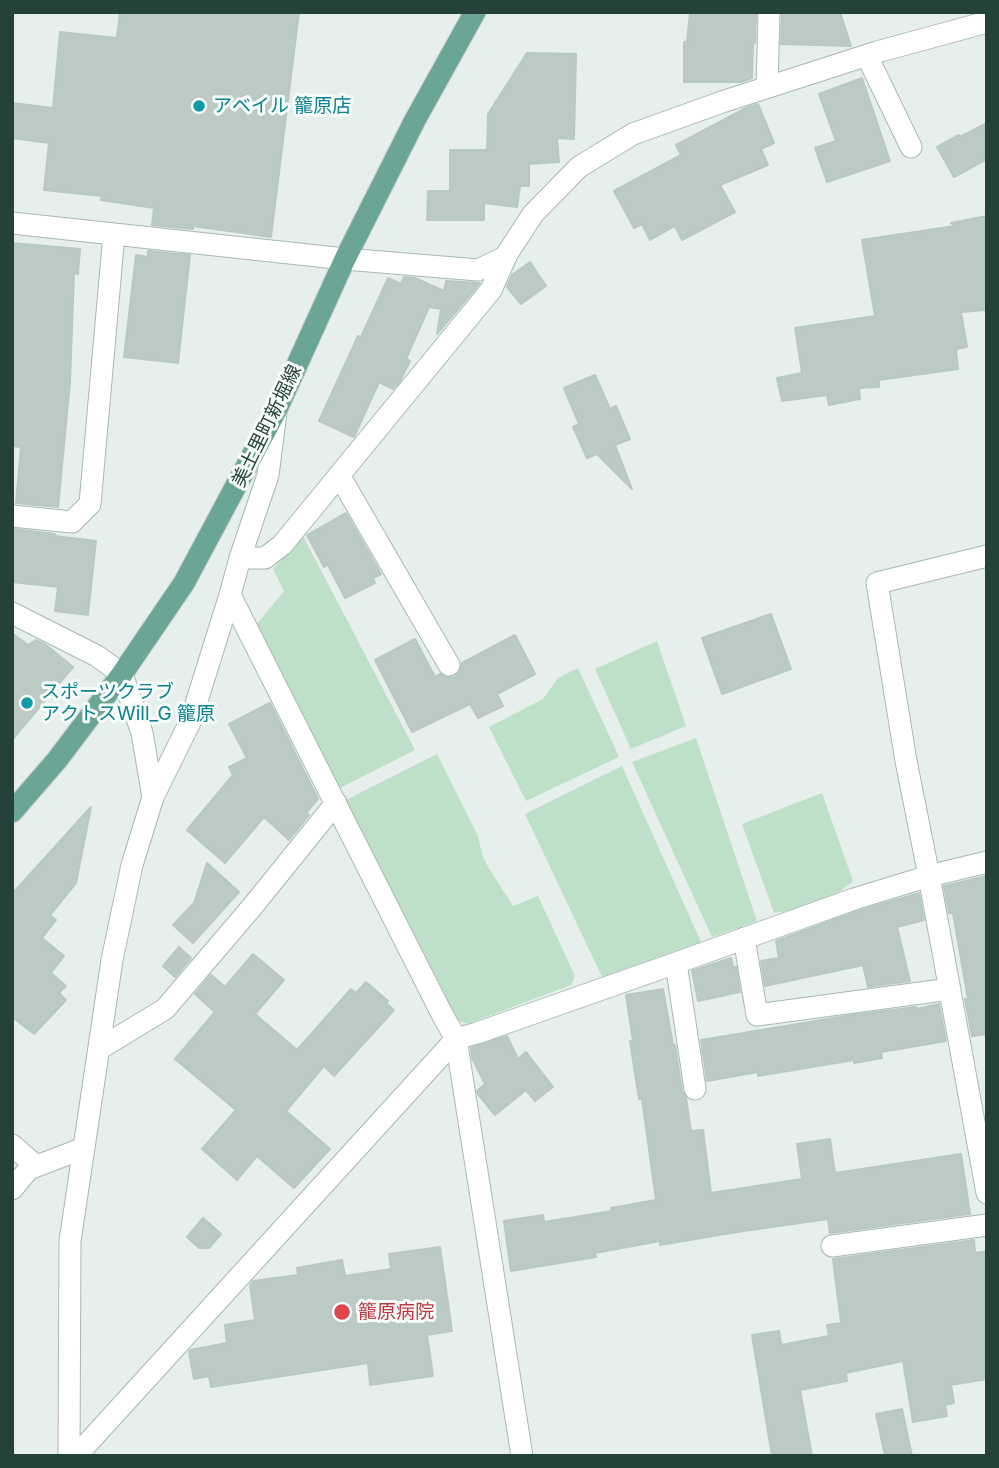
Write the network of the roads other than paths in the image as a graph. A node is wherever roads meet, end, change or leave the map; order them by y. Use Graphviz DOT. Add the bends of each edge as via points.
graph roads {
  1 [pos="475,12"];
  2 [pos="769,12"];
  3 [pos="987,22"];
  4 [pos="867,56"];
  5 [pos="767,87"];
  6 [pos="911,147"];
  7 [pos="12,223"];
  8 [pos="114,234"];
  9 [pos="508,252"];
  10 [pos="345,259"];
  11 [pos="276,411"];
  12 [pos="339,475"];
  13 [pos="12,516"];
  14 [pos="987,556"];
  15 [pos="240,558"];
  16 [pos="230,595"];
  17 [pos="12,613"];
  18 [pos="449,665"];
  19 [pos="122,674"];
  20 [pos="152,797"];
  21 [pos="336,803"];
  22 [pos="12,811"];
  23 [pos="987,862"];
  24 [pos="929,876"];
  25 [pos="744,938"];
  26 [pos="676,963"];
  27 [pos="950,989"];
  28 [pos="456,1039"];
  29 [pos="99,1049"];
  30 [pos="695,1090"];
  31 [pos="12,1145"];
  32 [pos="84,1148"];
  33 [pos="36,1166"];
  34 [pos="12,1189"];
  35 [pos="987,1192"];
  36 [pos="987,1225"];
  37 [pos="832,1246"];
  38 [pos="69,1456"];
  39 [pos="76,1456"];
  40 [pos="522,1456"];
  1 -- 10 [label="main road, 美土里町新堀線"];
  2 -- 5 [label="street"];
  3 -- 4 [label="street"];
  4 -- 5 [label="street"];
  4 -- 6 [label="street"];
  5 -- 9 [label="street" via="633,134 579,167 533,214"];
  7 -- 8 [label="street"];
  8 -- 10 [label="street"];
  8 -- 13 [label="street" via="90,504 72,522"];
  9 -- 10 [label="street" via="478,270"];
  9 -- 12 [label="street" via="491,290"];
  10 -- 11 [label="main road, 美土里町新堀線"];
  11 -- 15 [label="street" via="268,475"];
  11 -- 19 [label="main road, 美土里町新堀線" via="184,583"];
  12 -- 15 [label="street" via="282,545 265,558"];
  12 -- 18 [label="street"];
  14 -- 24 [label="street" via="877,583"];
  15 -- 16 [label="street"];
  16 -- 20 [label="street" via="191,720"];
  16 -- 21 [label="street"];
  17 -- 19 [label="street" via="97,656"];
  19 -- 20 [label="street" via="142,733"];
  19 -- 22 [label="main road, 美土里町新堀線"];
  20 -- 29 [label="street" via="129,878"];
  21 -- 28 [label="street"];
  21 -- 29 [label="street" via="165,1009"];
  23 -- 24 [label="street"];
  24 -- 25 [label="street"];
  24 -- 27 [label="street"];
  25 -- 26 [label="street"];
  25 -- 27 [label="street" via="757,1015"];
  26 -- 28 [label="street"];
  26 -- 30 [label="street"];
  27 -- 35 [label="street"];
  28 -- 39 [label="street"];
  28 -- 40 [label="street"];
  29 -- 32 [label="street"];
  31 -- 33 [label="street"];
  32 -- 33 [label="street"];
  32 -- 38 [label="street" via="70,1241"];
  33 -- 34 [label="street"];
  36 -- 37 [label="street"];
}
